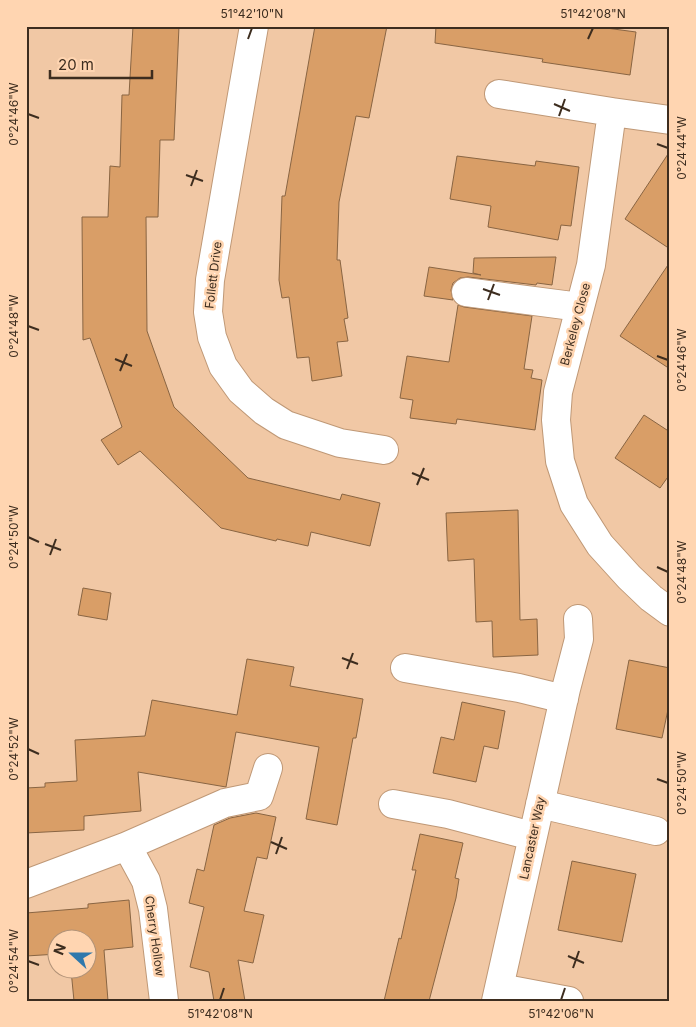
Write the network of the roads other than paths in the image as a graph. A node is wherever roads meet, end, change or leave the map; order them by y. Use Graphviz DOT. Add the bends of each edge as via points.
graph roads {
  1 [pos="254,26"];
  2 [pos="499,94"];
  3 [pos="612,112"];
  4 [pos="670,120"];
  5 [pos="466,292"];
  6 [pos="580,308"];
  7 [pos="384,450"];
  8 [pos="670,612"];
  9 [pos="578,618"];
  10 [pos="405,668"];
  11 [pos="564,694"];
  12 [pos="268,768"];
  13 [pos="393,804"];
  14 [pos="540,804"];
  15 [pos="656,831"];
  16 [pos="532,836"];
  17 [pos="127,846"];
  18 [pos="26,884"];
  19 [pos="498,995"];
  20 [pos="164,1001"];
  21 [pos="569,1001"];
  1 -- 7 [label="street, Follett Drive" via="210,280 208,312 212,337 223,366 241,391 264,411 286,425 340,443"];
  2 -- 3 [label="street"];
  3 -- 4 [label="street"];
  3 -- 6 [label="street, Berkeley Close" via="591,265"];
  5 -- 6 [label="street"];
  6 -- 8 [label="street, Berkeley Close" via="558,392 556,420 560,461 574,504 600,545 629,577"];
  9 -- 11 [label="street, Lancaster Way" via="578,639"];
  10 -- 11 [label="street"];
  11 -- 14 [label="street, Lancaster Way"];
  12 -- 17 [label="street" via="260,796 225,803"];
  13 -- 16 [label="street" via="448,814"];
  14 -- 15 [label="street"];
  14 -- 16 [label="street, Lancaster Way"];
  16 -- 19 [label="street, Lancaster Way"];
  17 -- 18 [label="street"];
  17 -- 20 [label="street, Cherry Hollow" via="146,880 154,909"];
  19 -- 21 [label="street"];
}
